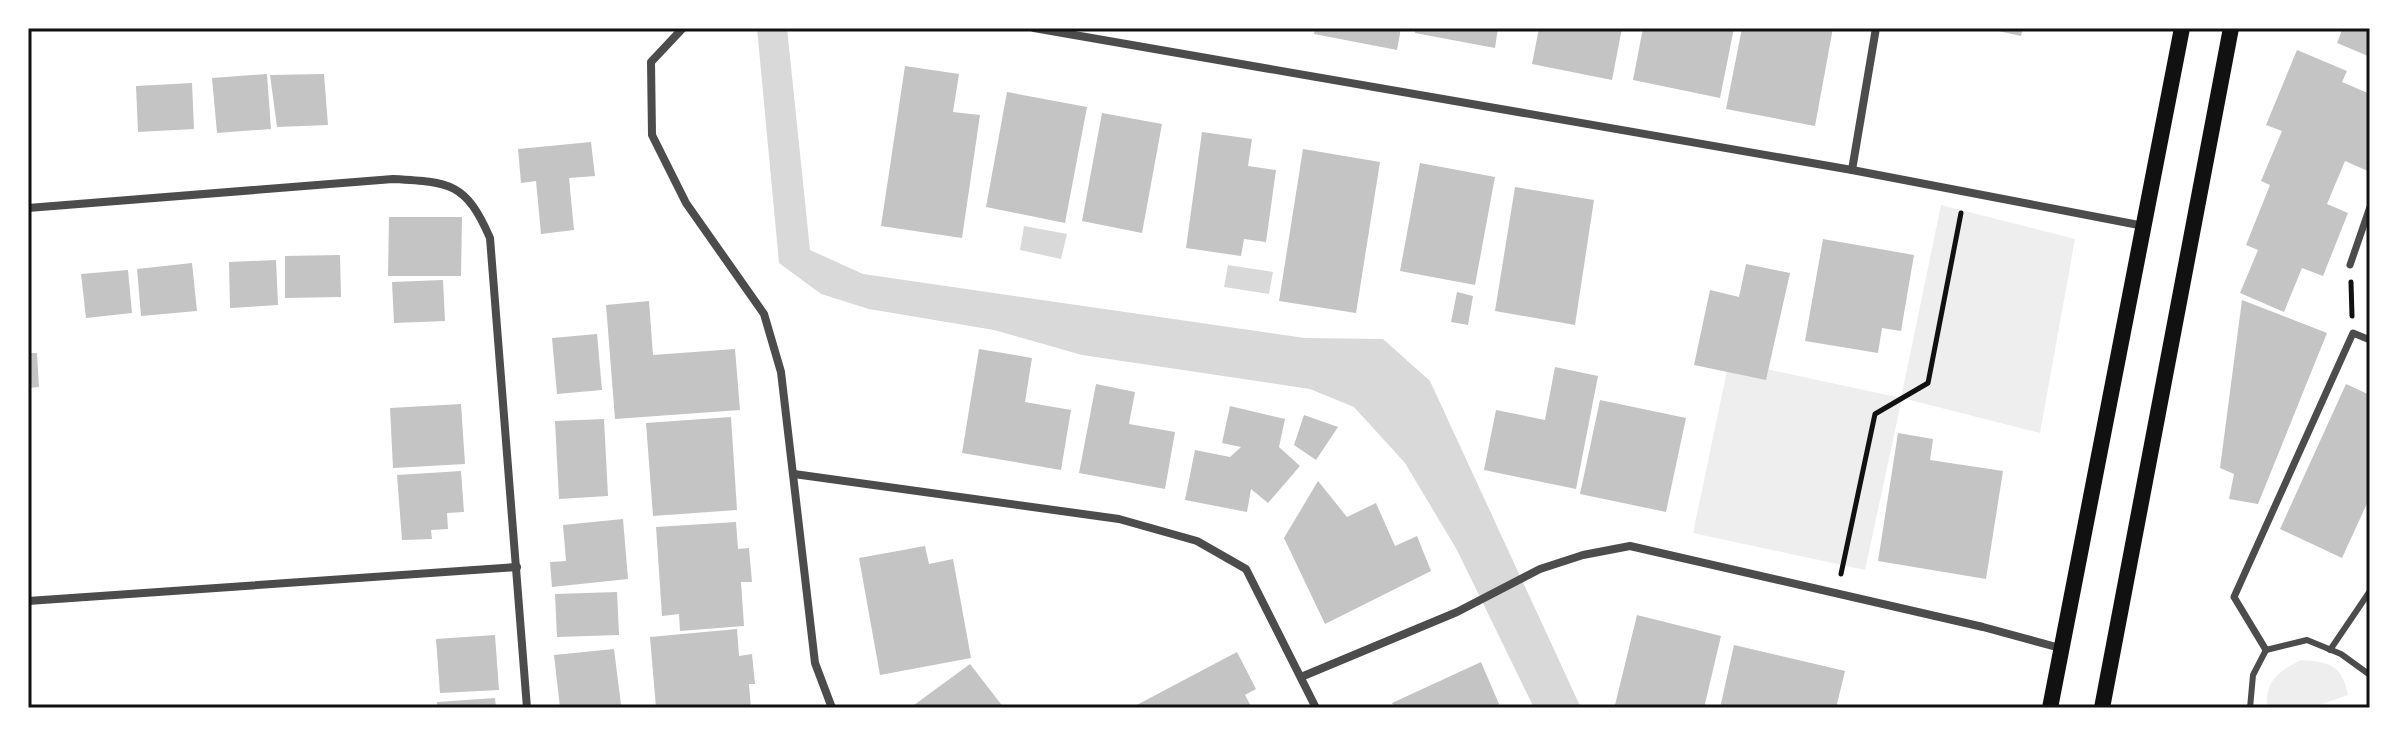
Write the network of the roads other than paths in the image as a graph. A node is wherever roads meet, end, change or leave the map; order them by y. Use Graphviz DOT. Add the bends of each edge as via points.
graph roads {
  1 [pos="683,28"];
  2 [pos="1034,28"];
  3 [pos="1876,28"];
  4 [pos="2182,28"];
  5 [pos="2231,28"];
  6 [pos="1852,170"];
  7 [pos="2370,207"];
  8 [pos="28,208"];
  9 [pos="2145,226"];
  10 [pos="2350,265"];
  11 [pos="2370,340"];
  12 [pos="794,474"];
  13 [pos="517,567"];
  14 [pos="2370,591"];
  15 [pos="28,601"];
  16 [pos="2060,648"];
  17 [pos="2266,650"];
  18 [pos="2330,650"];
  19 [pos="2370,675"];
  20 [pos="1301,677"];
  21 [pos="527,708"];
  22 [pos="832,708"];
  23 [pos="1316,708"];
  24 [pos="2050,708"];
  25 [pos="2102,708"];
  26 [pos="2250,708"];
  1 -- 12 [label="street" via="651,62 652,135 686,203 764,314 781,372"];
  2 -- 6 [label="street"];
  3 -- 6 [label="street"];
  4 -- 9 [label="main road"];
  5 -- 25 [label="main road"];
  6 -- 9 [label="street"];
  7 -- 10 [label="street"];
  8 -- 13 [label="street" via="393,179 459,190 478,210 490,238"];
  9 -- 16 [label="main road"];
  11 -- 17 [label="street" via="2353,333 2234,597"];
  12 -- 20 [label="street" via="1119,519 1197,541 1246,569"];
  12 -- 22 [label="street" via="815,663"];
  13 -- 15 [label="street"];
  13 -- 21 [label="street"];
  14 -- 18 [label="lane"];
  16 -- 20 [label="street" via="1630,546 1540,569 1457,612"];
  16 -- 24 [label="main road"];
  17 -- 18 [label="lane" via="2307,640"];
  17 -- 26 [label="lane" via="2253,675"];
  18 -- 19 [label="lane"];
  20 -- 23 [label="street"];
}
